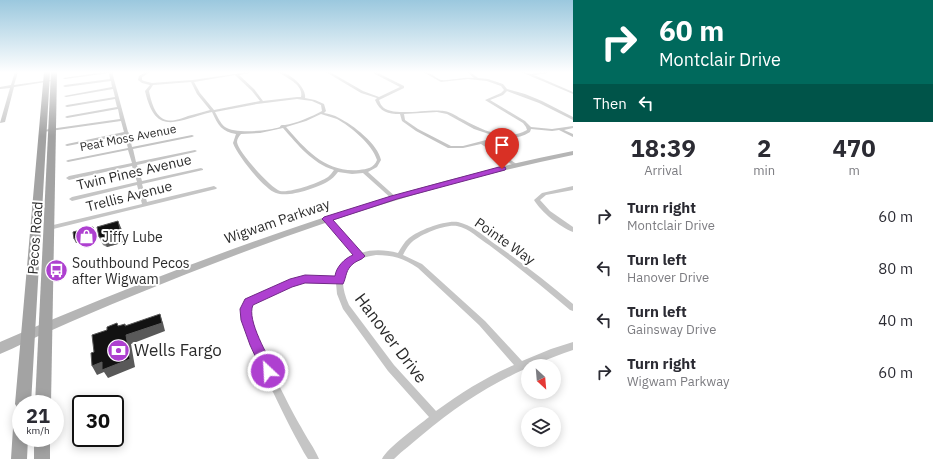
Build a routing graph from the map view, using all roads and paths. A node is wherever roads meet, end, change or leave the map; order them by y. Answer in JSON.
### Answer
{"nodes":[{"id":1,"x":10,"y":93,"type":"edge"},
{"id":2,"x":47,"y":93,"type":"edge"},
{"id":3,"x":52,"y":93,"type":"edge"},
{"id":4,"x":82,"y":93,"type":"edge"},
{"id":5,"x":116,"y":93,"type":"edge"},
{"id":6,"x":148,"y":93,"type":"edge"},
{"id":7,"x":198,"y":93,"type":"edge"},
{"id":8,"x":256,"y":93,"type":"edge"},
{"id":9,"x":305,"y":93,"type":"edge"},
{"id":10,"x":366,"y":93,"type":"edge"},
{"id":11,"x":389,"y":93,"type":"edge"},
{"id":12,"x":503,"y":93,"type":"edge"},
{"id":13,"x":518,"y":93,"type":"edge"},
{"id":14,"x":66,"y":96,"type":"dead end"},
{"id":15,"x":117,"y":98,"type":"junction"},
{"id":16,"x":303,"y":98,"type":"junction"},
{"id":17,"x":379,"y":98,"type":"junction"},
{"id":18,"x":262,"y":102,"type":"junction"},
{"id":19,"x":67,"y":106,"type":"dead end"},
{"id":20,"x":120,"y":108,"type":"junction"},
{"id":21,"x":212,"y":111,"type":"junction"},
{"id":22,"x":321,"y":113,"type":"junction"},
{"id":23,"x":402,"y":113,"type":"junction"},
{"id":24,"x":67,"y":117,"type":"dead end"},
{"id":25,"x":573,"y":119,"type":"edge"},
{"id":26,"x":123,"y":120,"type":"junction"},
{"id":27,"x":1,"y":122,"type":"edge"},
{"id":28,"x":283,"y":126,"type":"junction"},
{"id":29,"x":573,"y":127,"type":"edge"},
{"id":30,"x":528,"y":128,"type":"junction"},
{"id":31,"x":560,"y":129,"type":"junction"},
{"id":32,"x":48,"y":130,"type":"junction"},
{"id":33,"x":127,"y":133,"type":"junction"},
{"id":34,"x":239,"y":133,"type":"junction"},
{"id":35,"x":495,"y":134,"type":"junction"},
{"id":36,"x":192,"y":136,"type":"dead end"},
{"id":37,"x":573,"y":136,"type":"edge"},
{"id":38,"x":482,"y":143,"type":"junction"},
{"id":39,"x":67,"y":144,"type":"dead end"},
{"id":40,"x":131,"y":148,"type":"junction"},
{"id":41,"x":195,"y":151,"type":"dead end"},
{"id":42,"x":572,"y":154,"type":"edge"},
{"id":43,"x":68,"y":161,"type":"dead end"},
{"id":44,"x":135,"y":165,"type":"junction"},
{"id":45,"x":516,"y":165,"type":"junction"},
{"id":46,"x":202,"y":169,"type":"dead end"},
{"id":47,"x":337,"y":170,"type":"junction"},
{"id":48,"x":364,"y":171,"type":"junction"},
{"id":49,"x":69,"y":178,"type":"dead end"},
{"id":50,"x":140,"y":183,"type":"junction"},
{"id":51,"x":214,"y":188,"type":"dead end"},
{"id":52,"x":573,"y":188,"type":"edge"},
{"id":53,"x":394,"y":198,"type":"junction"},
{"id":54,"x":72,"y":199,"type":"dead end"},
{"id":55,"x":146,"y":204,"type":"junction"},
{"id":56,"x":50,"y":212,"type":"junction"},
{"id":57,"x":37,"y":215,"type":"junction"},
{"id":58,"x":327,"y":219,"type":"junction"},
{"id":59,"x":49,"y":228,"type":"junction"},
{"id":60,"x":573,"y":230,"type":"edge"},
{"id":61,"x":360,"y":256,"type":"junction"},
{"id":62,"x":399,"y":256,"type":"junction"},
{"id":63,"x":339,"y":281,"type":"junction"},
{"id":64,"x":573,"y":308,"type":"edge"},
{"id":65,"x":46,"y":328,"type":"junction"},
{"id":66,"x":27,"y":336,"type":"junction"},
{"id":67,"x":573,"y":346,"type":"edge"},
{"id":68,"x":0,"y":348,"type":"edge"},
{"id":69,"x":520,"y":365,"type":"junction"},
{"id":70,"x":24,"y":395,"type":"edge"},
{"id":71,"x":43,"y":395,"type":"edge"},
{"id":72,"x":435,"y":417,"type":"junction"},
{"id":73,"x":20,"y":447,"type":"edge"},
{"id":74,"x":42,"y":447,"type":"edge"},
{"id":75,"x":19,"y":459,"type":"edge"},
{"id":76,"x":42,"y":459,"type":"edge"},
{"id":77,"x":314,"y":459,"type":"edge"},
{"id":78,"x":387,"y":459,"type":"edge"}],
"edges":[{"from":1,"to":27,"type":"street"},
{"from":2,"to":32,"type":"main road","name":"Pecos Road"},
{"from":3,"to":32,"type":"main road","name":"Pecos Road"},
{"from":4,"to":14,"type":"street"},
{"from":5,"to":15,"type":"street"},
{"from":6,"to":21,"type":"street"},
{"from":7,"to":21,"type":"street"},
{"from":8,"to":18,"type":"street"},
{"from":9,"to":16,"type":"street"},
{"from":10,"to":17,"type":"street"},
{"from":11,"to":17,"type":"street"},
{"from":12,"to":30,"type":"street"},
{"from":13,"to":25,"type":"street"},
{"from":15,"to":19,"type":"street"},
{"from":15,"to":20,"type":"street"},
{"from":16,"to":18,"type":"street"},
{"from":16,"to":22,"type":"street"},
{"from":17,"to":23,"type":"street"},
{"from":18,"to":21,"type":"street"},
{"from":20,"to":24,"type":"street"},
{"from":20,"to":26,"type":"street"},
{"from":21,"to":34,"type":"street"},
{"from":22,"to":28,"type":"street"},
{"from":22,"to":48,"type":"street"},
{"from":23,"to":35,"type":"street"},
{"from":23,"to":38,"type":"street"},
{"from":26,"to":32,"type":"street"},
{"from":26,"to":33,"type":"street"},
{"from":28,"to":34,"type":"street"},
{"from":28,"to":47,"type":"street"},
{"from":29,"to":31,"type":"street"},
{"from":30,"to":31,"type":"street"},
{"from":30,"to":35,"type":"street"},
{"from":31,"to":37,"type":"street"},
{"from":32,"to":56,"type":"main road","name":"Pecos Road"},
{"from":32,"to":57,"type":"main road","name":"Pecos Road"},
{"from":33,"to":39,"type":"street"},
{"from":33,"to":40,"type":"street"},
{"from":34,"to":47,"type":"street"},
{"from":35,"to":38,"type":"street"},
{"from":36,"to":40,"type":"street","name":"Peat Moss Avenue"},
{"from":38,"to":45,"type":"street"},
{"from":40,"to":43,"type":"street","name":"Peat Moss Avenue"},
{"from":40,"to":44,"type":"street"},
{"from":41,"to":44,"type":"street"},
{"from":42,"to":45,"type":"main road","name":"Wigwam Parkway"},
{"from":44,"to":49,"type":"street"},
{"from":44,"to":50,"type":"street"},
{"from":45,"to":53,"type":"main road","name":"Wigwam Parkway"},
{"from":46,"to":50,"type":"street","name":"Twin Pines Avenue"},
{"from":47,"to":48,"type":"street"},
{"from":48,"to":53,"type":"street"},
{"from":50,"to":54,"type":"street","name":"Twin Pines Avenue"},
{"from":50,"to":55,"type":"street"},
{"from":51,"to":55,"type":"street","name":"Trellis Avenue"},
{"from":52,"to":60,"type":"street"},
{"from":53,"to":58,"type":"main road","name":"Wigwam Parkway"},
{"from":55,"to":59,"type":"street","name":"Trellis Avenue"},
{"from":56,"to":57,"type":"main road"},
{"from":56,"to":59,"type":"main road","name":"Pecos Road"},
{"from":57,"to":66,"type":"main road","name":"Pecos Road"},
{"from":58,"to":61,"type":"street"},
{"from":58,"to":65,"type":"main road","name":"Wigwam Parkway"},
{"from":59,"to":65,"type":"main road","name":"Pecos Road"},
{"from":61,"to":62,"type":"street"},
{"from":61,"to":63,"type":"street"},
{"from":62,"to":64,"type":"street","name":"Pointe Way"},
{"from":62,"to":69,"type":"street"},
{"from":63,"to":72,"type":"street","name":"Hanover Drive"},
{"from":63,"to":77,"type":"street"},
{"from":65,"to":66,"type":"main road","name":"Wigwam Parkway"},
{"from":65,"to":71,"type":"main road","name":"Pecos Road"},
{"from":66,"to":68,"type":"main road","name":"Wigwam Parkway"},
{"from":66,"to":70,"type":"main road","name":"Pecos Road"},
{"from":67,"to":69,"type":"street"},
{"from":69,"to":72,"type":"street"},
{"from":72,"to":78,"type":"street"},
{"from":73,"to":75,"type":"main road"},
{"from":74,"to":76,"type":"main road"}]}
